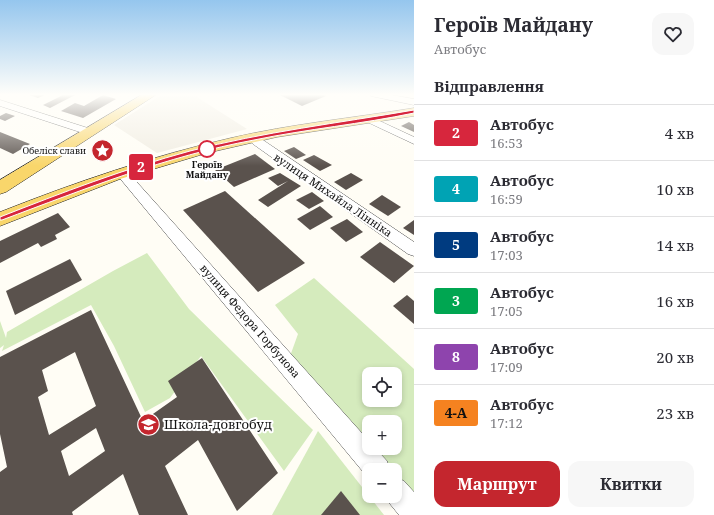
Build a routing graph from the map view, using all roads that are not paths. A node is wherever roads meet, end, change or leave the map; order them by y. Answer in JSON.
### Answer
{"nodes":[{"id":1,"x":47,"y":118,"type":"edge"},
{"id":2,"x":112,"y":118,"type":"edge"},
{"id":3,"x":375,"y":118,"type":"edge"},
{"id":4,"x":369,"y":119,"type":"junction"},
{"id":5,"x":90,"y":132,"type":"junction"},
{"id":6,"x":253,"y":138,"type":"junction"},
{"id":7,"x":414,"y":140,"type":"edge"},
{"id":8,"x":122,"y":173,"type":"junction"},
{"id":9,"x":0,"y":188,"type":"edge"},
{"id":10,"x":0,"y":219,"type":"edge"},
{"id":11,"x":414,"y":250,"type":"edge"},
{"id":12,"x":372,"y":463,"type":"edge"},
{"id":13,"x":402,"y":498,"type":"edge"},
{"id":14,"x":414,"y":512,"type":"edge"}],
"edges":[{"from":1,"to":5,"type":"street"},
{"from":2,"to":5,"type":"main road"},
{"from":3,"to":4,"type":"main road"},
{"from":4,"to":6,"type":"main road"},
{"from":4,"to":7,"type":"street"},
{"from":5,"to":9,"type":"main road"},
{"from":6,"to":8,"type":"main road"},
{"from":6,"to":11,"type":"street","name":"вулиця Михайла Лінніка"},
{"from":8,"to":10,"type":"main road"},
{"from":8,"to":12,"type":"street","name":"вулиця Федора Горбунова"},
{"from":13,"to":14,"type":"street"}]}
